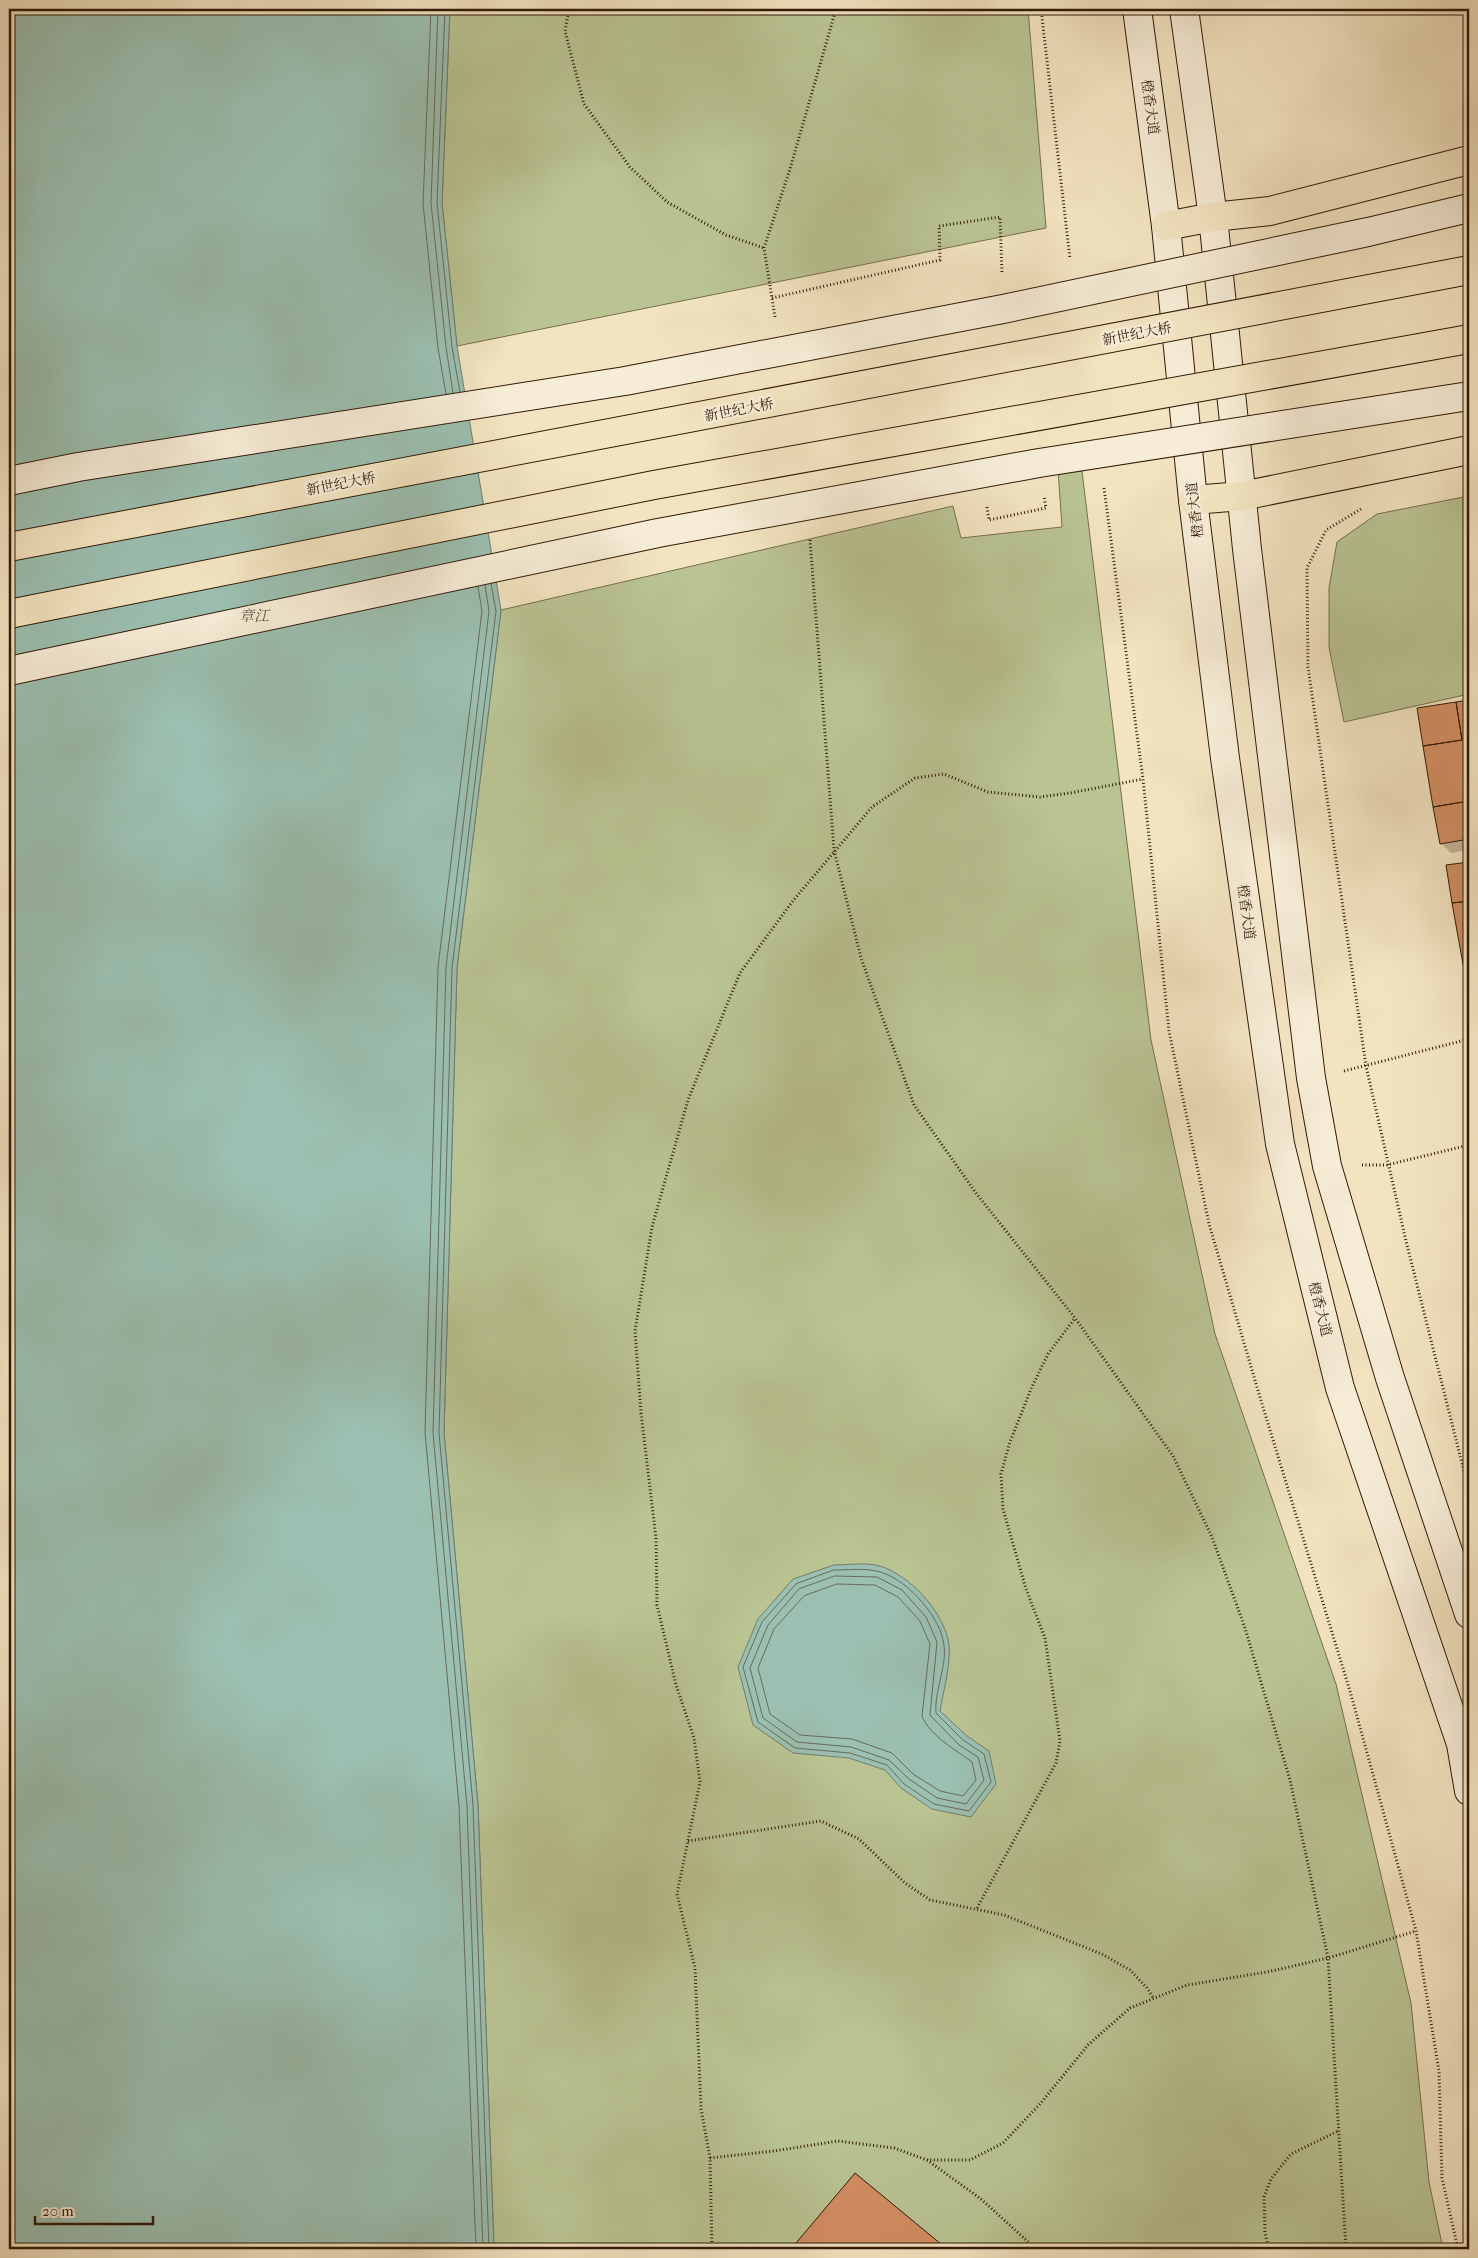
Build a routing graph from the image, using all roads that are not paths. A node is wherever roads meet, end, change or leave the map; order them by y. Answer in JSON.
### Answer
{"nodes":[{"id":1,"x":1137,"y":9,"type":"edge"},
{"id":2,"x":1184,"y":9,"type":"edge"},
{"id":3,"x":1469,"y":160,"type":"edge"},
{"id":4,"x":1469,"y":208,"type":"edge"},
{"id":5,"x":1213,"y":216,"type":"junction"},
{"id":6,"x":1166,"y":226,"type":"junction"},
{"id":7,"x":1469,"y":270,"type":"edge"},
{"id":8,"x":1469,"y":339,"type":"edge"},
{"id":9,"x":1469,"y":396,"type":"edge"},
{"id":10,"x":1469,"y":450,"type":"edge"},
{"id":11,"x":9,"y":481,"type":"edge"},
{"id":12,"x":1242,"y":496,"type":"junction"},
{"id":13,"x":1193,"y":500,"type":"junction"},
{"id":14,"x":9,"y":547,"type":"edge"},
{"id":15,"x":9,"y":614,"type":"edge"},
{"id":16,"x":9,"y":671,"type":"edge"},
{"id":17,"x":1469,"y":1614,"type":"edge"},
{"id":18,"x":1465,"y":1744,"type":"edge"},
{"id":19,"x":1469,"y":1790,"type":"edge"}],
"edges":[{"from":1,"to":6,"type":"main road","name":"橙香大道"},
{"from":2,"to":5,"type":"main road"},
{"from":3,"to":5,"type":"main road"},
{"from":4,"to":11,"type":"main road","bridge":true},
{"from":5,"to":6,"type":"main road"},
{"from":5,"to":12,"type":"main road"},
{"from":6,"to":13,"type":"main road","name":"橙香大道"},
{"from":7,"to":14,"type":"main road","name":"新世纪大桥","bridge":true},
{"from":8,"to":15,"type":"main road","bridge":true},
{"from":9,"to":16,"type":"main road","bridge":true},
{"from":10,"to":12,"type":"main road"},
{"from":12,"to":13,"type":"main road"},
{"from":12,"to":17,"type":"main road"},
{"from":13,"to":18,"type":"main road","name":"橙香大道"},
{"from":18,"to":19,"type":"main road","name":"橙香大道"}]}
